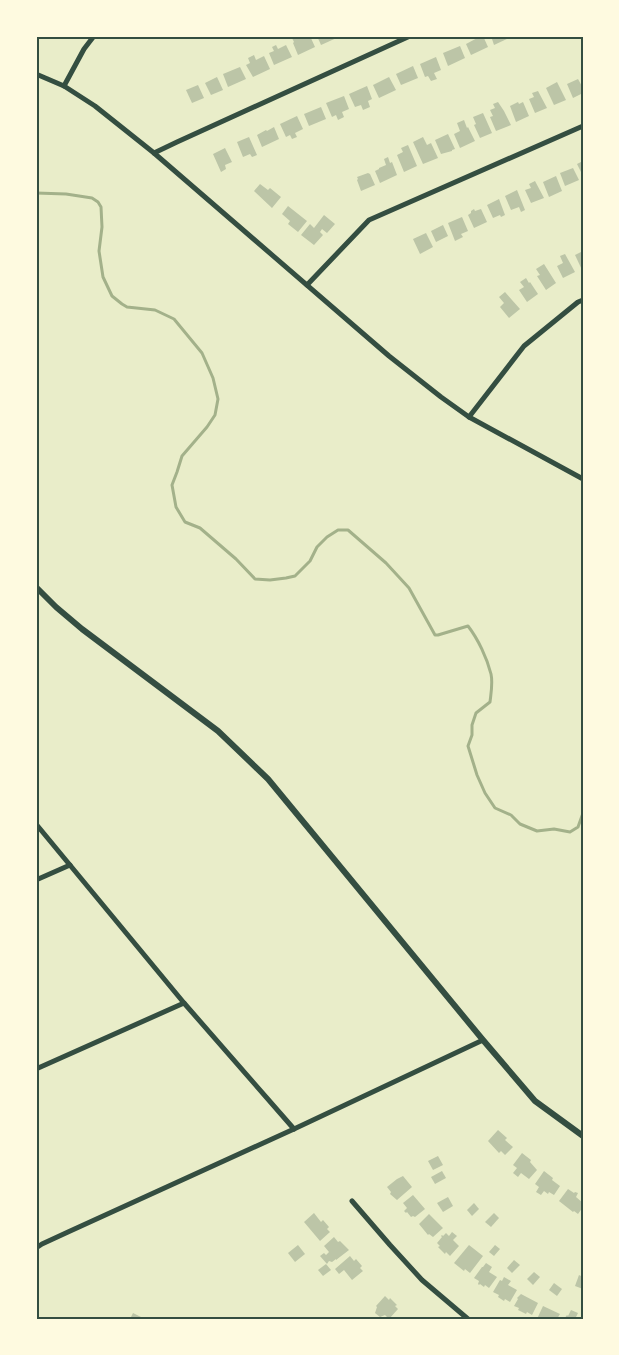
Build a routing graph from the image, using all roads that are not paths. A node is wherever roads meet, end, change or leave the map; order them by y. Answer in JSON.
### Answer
{"nodes":[{"id":1,"x":94,"y":36,"type":"edge"},
{"id":2,"x":410,"y":36,"type":"edge"},
{"id":3,"x":36,"y":74,"type":"edge"},
{"id":4,"x":64,"y":86,"type":"junction"},
{"id":5,"x":583,"y":126,"type":"edge"},
{"id":6,"x":154,"y":154,"type":"junction"},
{"id":7,"x":307,"y":284,"type":"junction"},
{"id":8,"x":583,"y":300,"type":"edge"},
{"id":9,"x":469,"y":417,"type":"junction"},
{"id":10,"x":583,"y":479,"type":"edge"},
{"id":11,"x":36,"y":587,"type":"edge"},
{"id":12,"x":36,"y":824,"type":"edge"},
{"id":13,"x":70,"y":865,"type":"junction"},
{"id":14,"x":36,"y":880,"type":"edge"},
{"id":15,"x":184,"y":1003,"type":"junction"},
{"id":16,"x":483,"y":1040,"type":"junction"},
{"id":17,"x":36,"y":1069,"type":"edge"},
{"id":18,"x":294,"y":1129,"type":"junction"},
{"id":19,"x":583,"y":1136,"type":"edge"},
{"id":20,"x":352,"y":1201,"type":"dead end"},
{"id":21,"x":36,"y":1248,"type":"edge"},
{"id":22,"x":468,"y":1319,"type":"edge"}],
"edges":[{"from":1,"to":4,"type":"street"},
{"from":2,"to":6,"type":"street"},
{"from":3,"to":4,"type":"street"},
{"from":4,"to":6,"type":"street"},
{"from":5,"to":7,"type":"street"},
{"from":6,"to":7,"type":"street"},
{"from":7,"to":9,"type":"street"},
{"from":8,"to":9,"type":"street"},
{"from":9,"to":10,"type":"street"},
{"from":11,"to":16,"type":"street"},
{"from":12,"to":13,"type":"street"},
{"from":13,"to":14,"type":"street"},
{"from":13,"to":15,"type":"street"},
{"from":15,"to":17,"type":"street"},
{"from":15,"to":18,"type":"street"},
{"from":16,"to":18,"type":"street"},
{"from":16,"to":19,"type":"street"},
{"from":18,"to":21,"type":"street"},
{"from":20,"to":22,"type":"street"}]}
